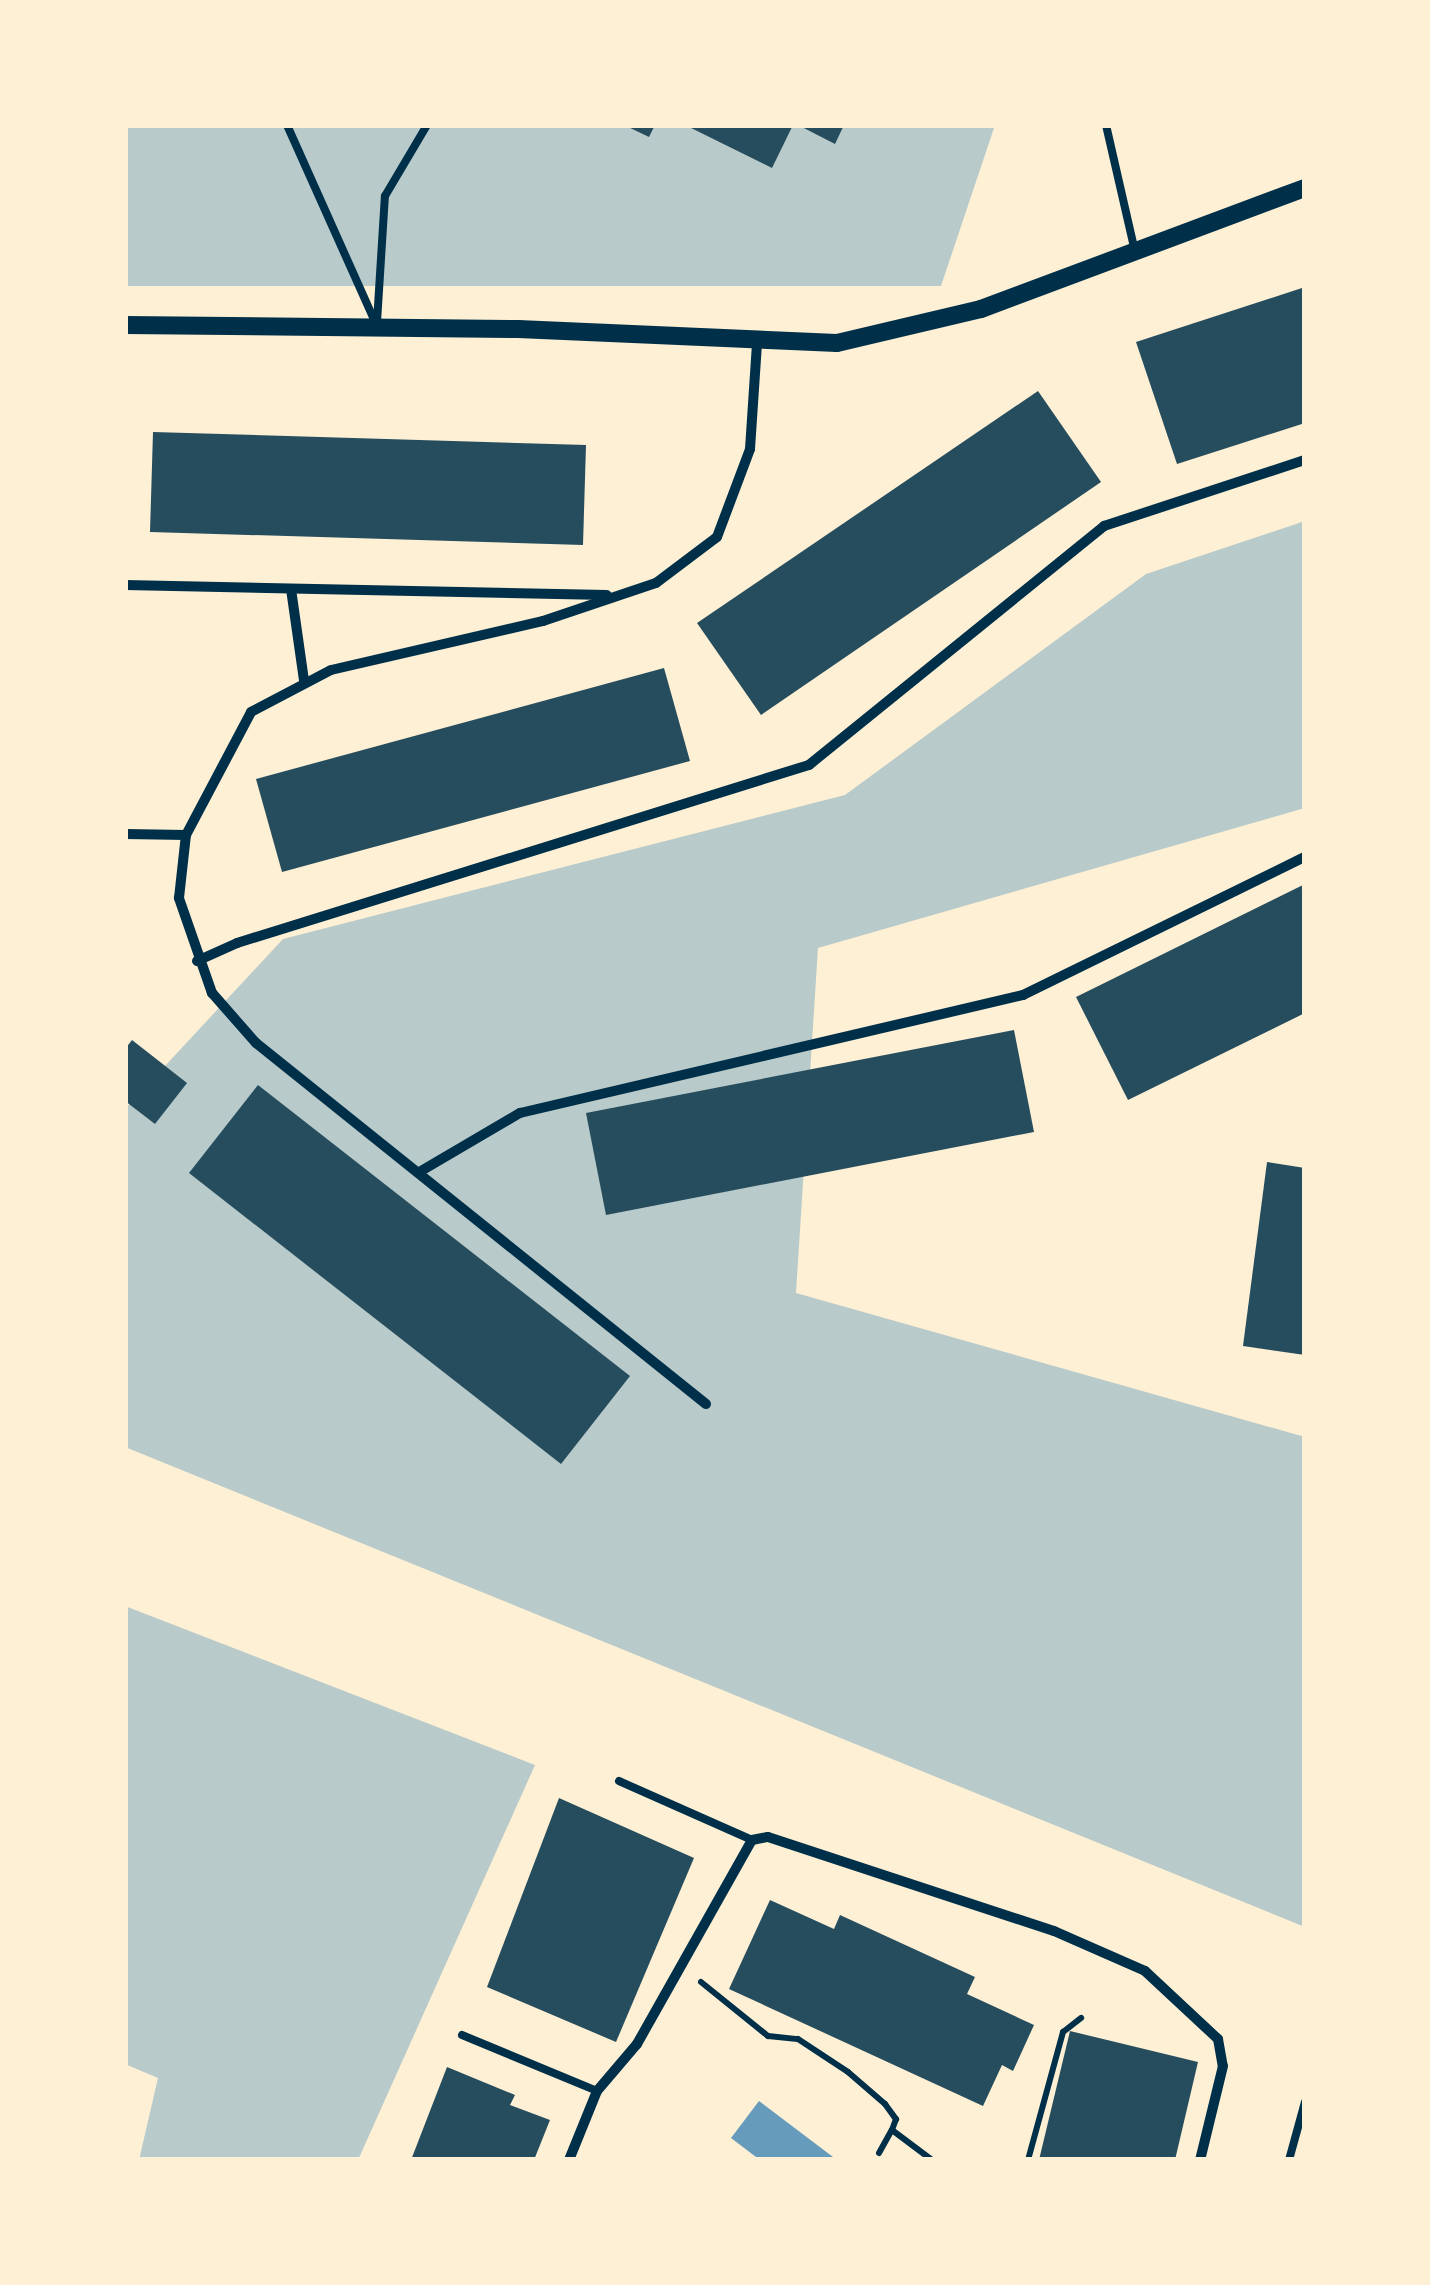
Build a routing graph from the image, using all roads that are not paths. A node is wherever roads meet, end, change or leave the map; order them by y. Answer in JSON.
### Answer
{"nodes":[{"id":1,"x":287,"y":125,"type":"edge"},
{"id":2,"x":427,"y":125,"type":"edge"},
{"id":3,"x":1107,"y":127,"type":"edge"},
{"id":4,"x":1305,"y":188,"type":"edge"},
{"id":5,"x":1135,"y":252,"type":"junction"},
{"id":6,"x":125,"y":324,"type":"edge"},
{"id":7,"x":377,"y":326,"type":"junction"},
{"id":8,"x":757,"y":343,"type":"junction"},
{"id":9,"x":1305,"y":460,"type":"edge"},
{"id":10,"x":125,"y":585,"type":"edge"},
{"id":11,"x":291,"y":588,"type":"junction"},
{"id":12,"x":613,"y":595,"type":"junction"},
{"id":13,"x":304,"y":680,"type":"junction"},
{"id":14,"x":125,"y":834,"type":"edge"},
{"id":15,"x":186,"y":835,"type":"junction"},
{"id":16,"x":1305,"y":857,"type":"edge"},
{"id":17,"x":197,"y":961,"type":"junction"},
{"id":18,"x":422,"y":1171,"type":"junction"},
{"id":19,"x":706,"y":1404,"type":"dead end"},
{"id":20,"x":619,"y":1781,"type":"dead end"},
{"id":21,"x":752,"y":1840,"type":"junction"},
{"id":22,"x":462,"y":2035,"type":"dead end"},
{"id":23,"x":597,"y":2091,"type":"junction"},
{"id":24,"x":1305,"y":2102,"type":"edge"},
{"id":25,"x":569,"y":2160,"type":"edge"},
{"id":26,"x":1200,"y":2160,"type":"edge"},
{"id":27,"x":1290,"y":2160,"type":"edge"}],
"edges":[{"from":1,"to":7,"type":"lane"},
{"from":2,"to":7,"type":"lane"},
{"from":3,"to":5,"type":"lane"},
{"from":4,"to":5,"type":"street"},
{"from":5,"to":8,"type":"street"},
{"from":6,"to":7,"type":"street"},
{"from":7,"to":8,"type":"street"},
{"from":8,"to":12,"type":"street"},
{"from":9,"to":17,"type":"street"},
{"from":10,"to":11,"type":"street"},
{"from":11,"to":12,"type":"street"},
{"from":11,"to":13,"type":"street"},
{"from":12,"to":13,"type":"street"},
{"from":13,"to":15,"type":"street"},
{"from":14,"to":15,"type":"street"},
{"from":15,"to":17,"type":"street"},
{"from":16,"to":18,"type":"street"},
{"from":17,"to":18,"type":"street"},
{"from":18,"to":19,"type":"street"},
{"from":20,"to":21,"type":"lane"},
{"from":21,"to":23,"type":"street"},
{"from":21,"to":26,"type":"street"},
{"from":22,"to":23,"type":"lane"},
{"from":23,"to":25,"type":"street"},
{"from":24,"to":27,"type":"lane"}]}
